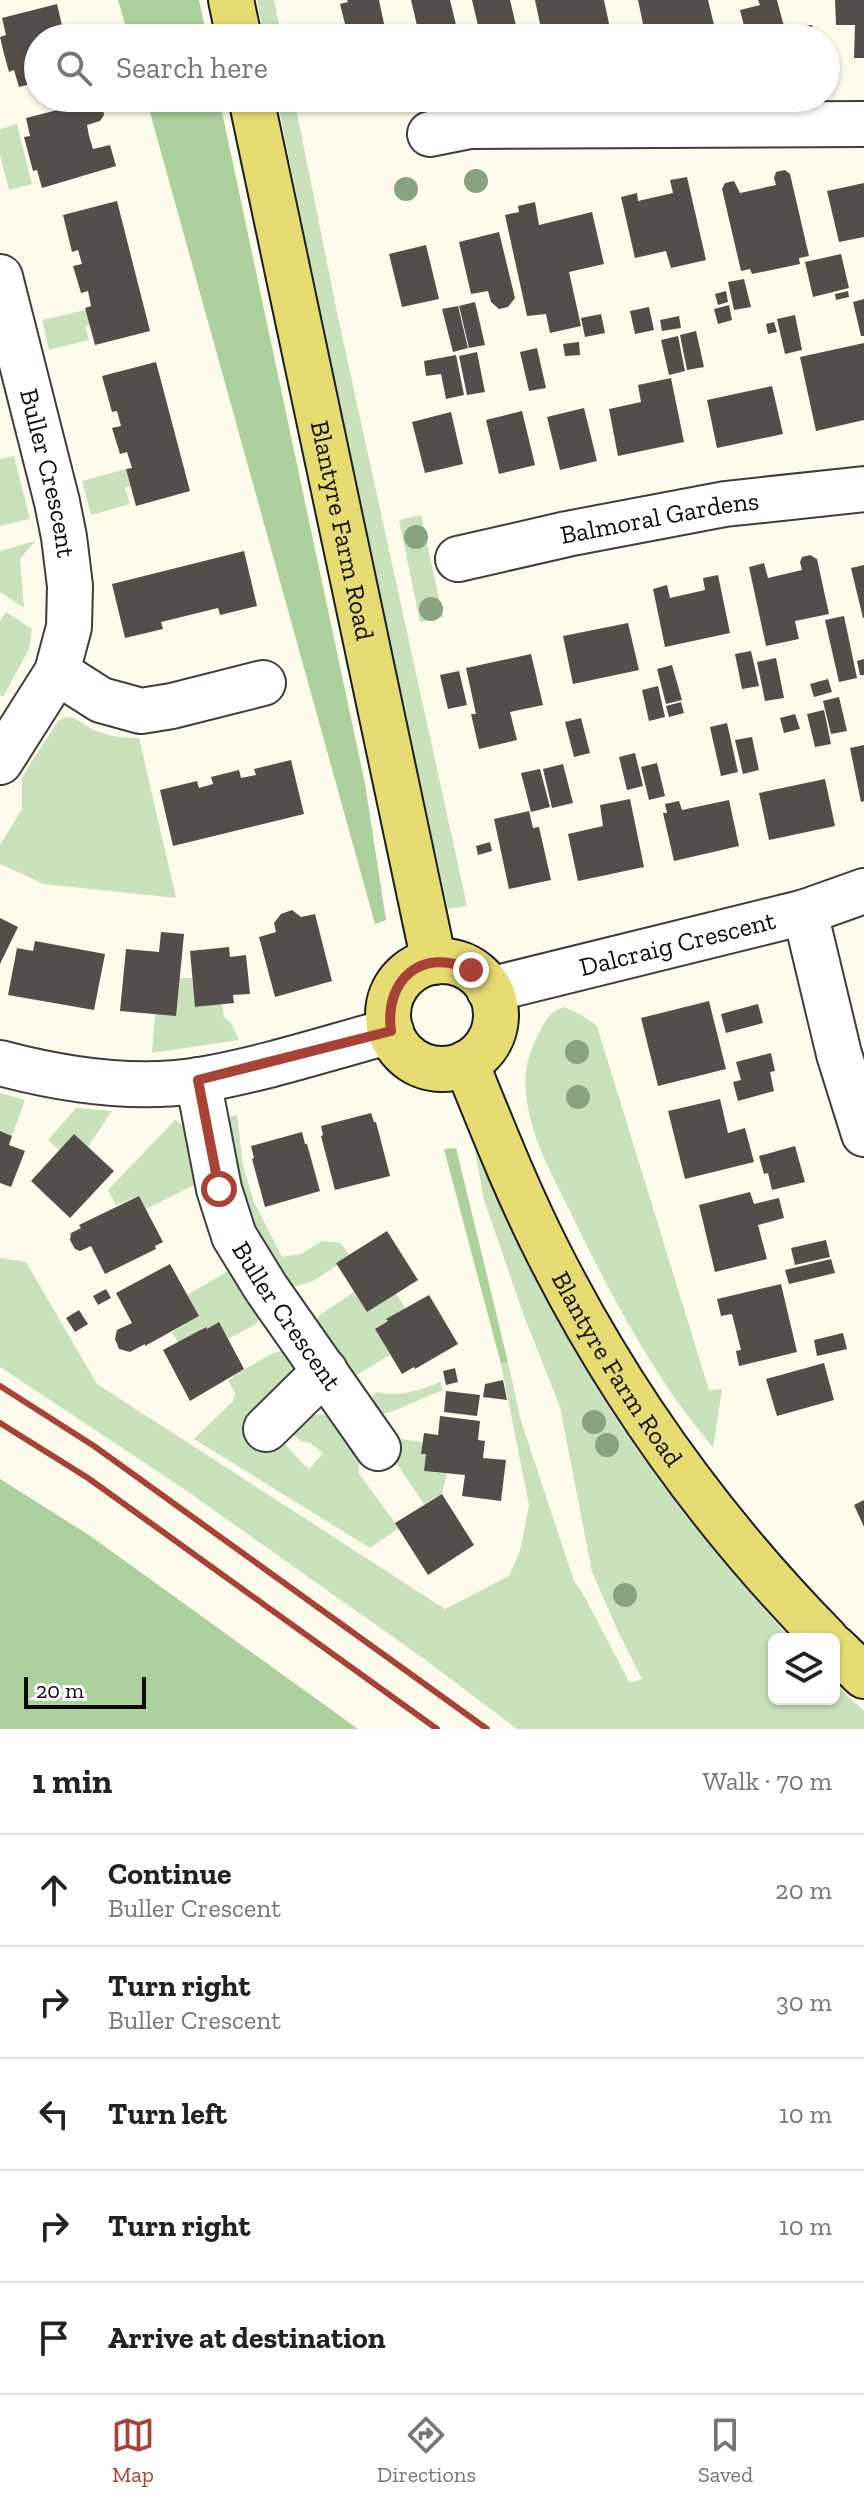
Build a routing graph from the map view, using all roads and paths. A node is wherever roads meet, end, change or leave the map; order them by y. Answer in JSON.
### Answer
{"nodes":[{"id":1,"x":231,"y":0,"type":"edge"},
{"id":2,"x":236,"y":24,"type":"edge"},
{"id":3,"x":254,"y":112,"type":"edge"},
{"id":4,"x":864,"y":124,"type":"edge"},
{"id":5,"x":430,"y":134,"type":"dead end"},
{"id":6,"x":0,"y":277,"type":"edge"},
{"id":7,"x":864,"y":489,"type":"edge"},
{"id":8,"x":458,"y":559,"type":"dead end"},
{"id":9,"x":57,"y":672,"type":"junction"},
{"id":10,"x":263,"y":683,"type":"dead end"},
{"id":11,"x":0,"y":762,"type":"edge"},
{"id":12,"x":864,"y":891,"type":"edge"},
{"id":13,"x":805,"y":912,"type":"junction"},
{"id":14,"x":434,"y":962,"type":"junction"},
{"id":15,"x":489,"y":990,"type":"junction"},
{"id":16,"x":391,"y":1031,"type":"junction"},
{"id":17,"x":0,"y":1063,"type":"edge"},
{"id":18,"x":466,"y":1063,"type":"junction"},
{"id":19,"x":198,"y":1080,"type":"junction"},
{"id":20,"x":864,"y":1134,"type":"edge"},
{"id":21,"x":325,"y":1371,"type":"junction"},
{"id":22,"x":266,"y":1429,"type":"dead end"},
{"id":23,"x":378,"y":1448,"type":"dead end"},
{"id":24,"x":848,"y":1655,"type":"edge"}],
"edges":[{"from":1,"to":2,"type":"main road"},
{"from":3,"to":14,"type":"main road","name":"Blantyre Farm Road"},
{"from":4,"to":5,"type":"street"},
{"from":6,"to":9,"type":"street","name":"Buller Crescent"},
{"from":7,"to":8,"type":"street","name":"Balmoral Gardens"},
{"from":9,"to":10,"type":"street"},
{"from":9,"to":11,"type":"street","name":"Buller Crescent"},
{"from":12,"to":13,"type":"street","name":"Dalcraig Crescent"},
{"from":13,"to":15,"type":"street","name":"Dalcraig Crescent"},
{"from":13,"to":20,"type":"street"},
{"from":14,"to":15,"type":"main road"},
{"from":14,"to":16,"type":"main road"},
{"from":15,"to":18,"type":"main road"},
{"from":16,"to":18,"type":"main road"},
{"from":16,"to":19,"type":"street"},
{"from":17,"to":19,"type":"street"},
{"from":18,"to":24,"type":"main road","name":"Blantyre Farm Road"},
{"from":19,"to":21,"type":"street","name":"Buller Crescent"},
{"from":21,"to":22,"type":"street"},
{"from":21,"to":23,"type":"street","name":"Buller Crescent"}]}
